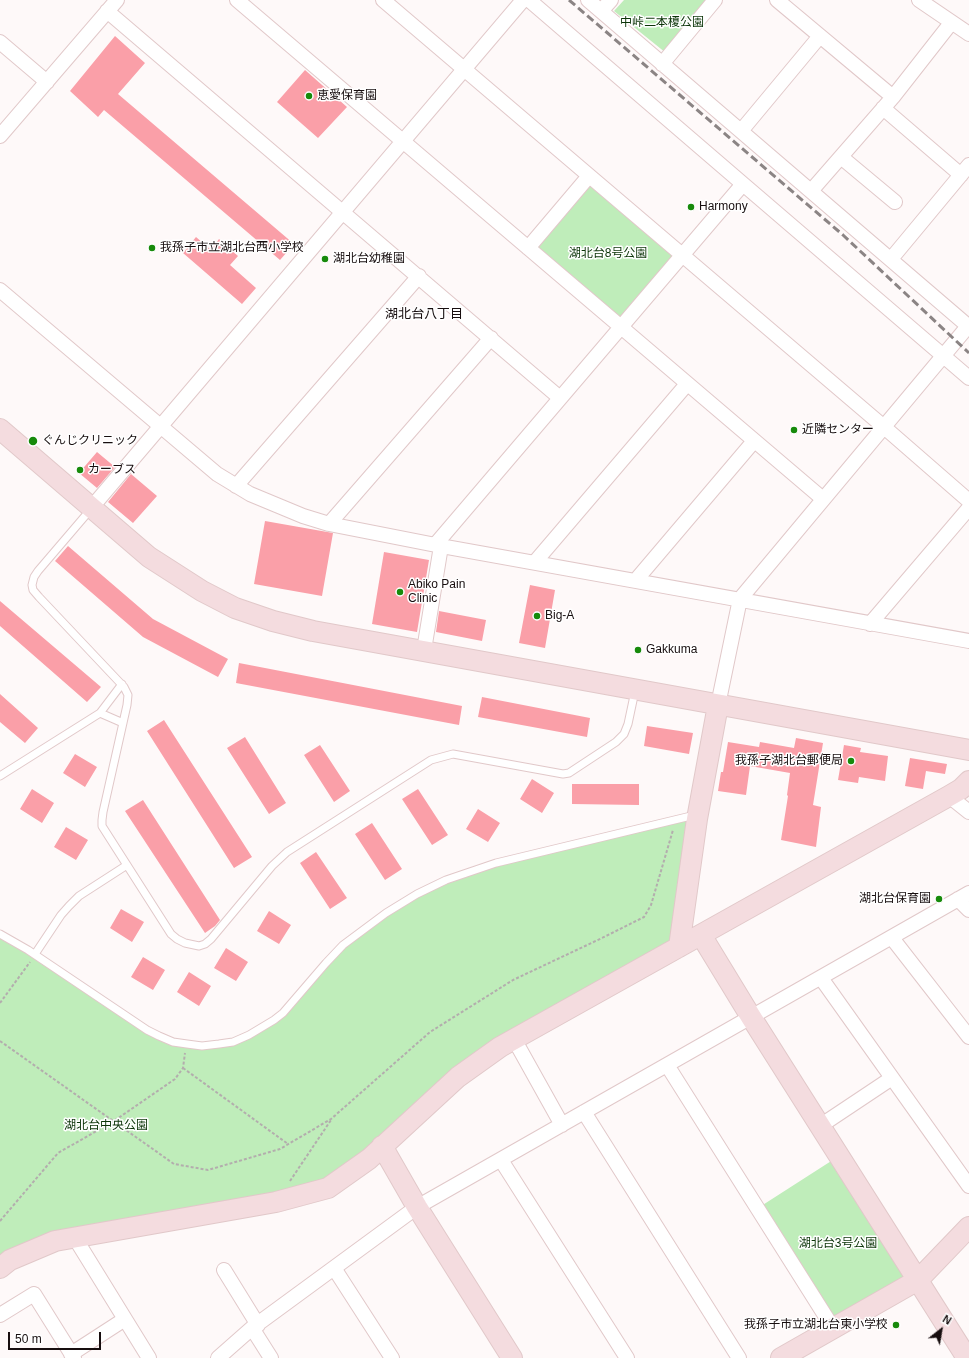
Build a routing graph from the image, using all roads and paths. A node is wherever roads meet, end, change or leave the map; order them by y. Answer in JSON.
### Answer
{"nodes":[{"id":1,"x":117,"y":0,"type":"edge"},
{"id":2,"x":237,"y":0,"type":"edge"},
{"id":3,"x":382,"y":0,"type":"edge"},
{"id":4,"x":523,"y":0,"type":"edge"},
{"id":5,"x":529,"y":0,"type":"edge"},
{"id":6,"x":588,"y":0,"type":"edge"},
{"id":7,"x":611,"y":0,"type":"edge"},
{"id":8,"x":714,"y":0,"type":"edge"},
{"id":9,"x":777,"y":0,"type":"edge"},
{"id":10,"x":919,"y":0,"type":"edge"},
{"id":11,"x":107,"y":11,"type":"junction"},
{"id":12,"x":601,"y":11,"type":"junction"},
{"id":13,"x":951,"y":22,"type":"junction"},
{"id":14,"x":969,"y":34,"type":"edge"},
{"id":15,"x":820,"y":36,"type":"junction"},
{"id":16,"x":0,"y":42,"type":"edge"},
{"id":17,"x":662,"y":64,"type":"junction"},
{"id":18,"x":464,"y":70,"type":"junction"},
{"id":19,"x":47,"y":82,"type":"junction"},
{"id":20,"x":893,"y":97,"type":"junction"},
{"id":21,"x":883,"y":108,"type":"junction"},
{"id":22,"x":741,"y":130,"type":"junction"},
{"id":23,"x":0,"y":136,"type":"edge"},
{"id":24,"x":403,"y":141,"type":"junction"},
{"id":25,"x":841,"y":157,"type":"junction"},
{"id":26,"x":965,"y":170,"type":"edge"},
{"id":27,"x":589,"y":176,"type":"junction"},
{"id":28,"x":743,"y":184,"type":"junction"},
{"id":29,"x":812,"y":191,"type":"junction"},
{"id":30,"x":895,"y":202,"type":"dead end"},
{"id":31,"x":343,"y":212,"type":"junction"},
{"id":32,"x":528,"y":248,"type":"junction"},
{"id":33,"x":682,"y":255,"type":"junction"},
{"id":34,"x":891,"y":259,"type":"junction"},
{"id":35,"x":419,"y":276,"type":"junction"},
{"id":36,"x":0,"y":290,"type":"edge"},
{"id":37,"x":969,"y":325,"type":"edge"},
{"id":38,"x":620,"y":326,"type":"junction"},
{"id":39,"x":491,"y":338,"type":"junction"},
{"id":40,"x":943,"y":356,"type":"junction"},
{"id":41,"x":969,"y":378,"type":"edge"},
{"id":42,"x":687,"y":384,"type":"junction"},
{"id":43,"x":560,"y":398,"type":"junction"},
{"id":44,"x":160,"y":426,"type":"junction"},
{"id":45,"x":884,"y":427,"type":"junction"},
{"id":46,"x":0,"y":429,"type":"edge"},
{"id":47,"x":754,"y":442,"type":"junction"},
{"id":48,"x":236,"y":486,"type":"junction"},
{"id":49,"x":823,"y":499,"type":"junction"},
{"id":50,"x":969,"y":501,"type":"edge"},
{"id":51,"x":92,"y":507,"type":"junction"},
{"id":52,"x":969,"y":508,"type":"edge"},
{"id":53,"x":329,"y":524,"type":"junction"},
{"id":54,"x":438,"y":545,"type":"junction"},
{"id":55,"x":535,"y":562,"type":"junction"},
{"id":56,"x":636,"y":580,"type":"junction"},
{"id":57,"x":740,"y":598,"type":"junction"},
{"id":58,"x":870,"y":624,"type":"junction"},
{"id":59,"x":969,"y":641,"type":"edge"},
{"id":60,"x":424,"y":650,"type":"junction"},
{"id":61,"x":122,"y":684,"type":"junction"},
{"id":62,"x":636,"y":689,"type":"junction"},
{"id":63,"x":718,"y":704,"type":"junction"},
{"id":64,"x":100,"y":713,"type":"junction"},
{"id":65,"x":123,"y":723,"type":"junction"},
{"id":66,"x":969,"y":750,"type":"edge"},
{"id":67,"x":0,"y":776,"type":"edge"},
{"id":68,"x":969,"y":781,"type":"edge"},
{"id":69,"x":949,"y":796,"type":"junction"},
{"id":70,"x":969,"y":812,"type":"edge"},
{"id":71,"x":698,"y":815,"type":"junction"},
{"id":72,"x":676,"y":820,"type":"junction"},
{"id":73,"x":127,"y":865,"type":"junction"},
{"id":74,"x":964,"y":896,"type":"edge"},
{"id":75,"x":969,"y":910,"type":"edge"},
{"id":76,"x":0,"y":934,"type":"edge"},
{"id":77,"x":701,"y":935,"type":"junction"},
{"id":78,"x":892,"y":938,"type":"junction"},
{"id":79,"x":680,"y":947,"type":"junction"},
{"id":80,"x":35,"y":954,"type":"junction"},
{"id":81,"x":820,"y":978,"type":"junction"},
{"id":82,"x":0,"y":1003,"type":"edge"},
{"id":83,"x":751,"y":1017,"type":"junction"},
{"id":84,"x":969,"y":1037,"type":"edge"},
{"id":85,"x":514,"y":1039,"type":"junction"},
{"id":86,"x":0,"y":1041,"type":"edge"},
{"id":87,"x":187,"y":1044,"type":"junction"},
{"id":88,"x":667,"y":1065,"type":"junction"},
{"id":89,"x":183,"y":1068,"type":"junction"},
{"id":90,"x":892,"y":1078,"type":"junction"},
{"id":91,"x":584,"y":1112,"type":"junction"},
{"id":92,"x":331,"y":1120,"type":"junction"},
{"id":93,"x":114,"y":1121,"type":"junction"},
{"id":94,"x":562,"y":1125,"type":"junction"},
{"id":95,"x":820,"y":1126,"type":"junction"},
{"id":96,"x":288,"y":1144,"type":"junction"},
{"id":97,"x":382,"y":1146,"type":"junction"},
{"id":98,"x":501,"y":1160,"type":"junction"},
{"id":99,"x":969,"y":1186,"type":"edge"},
{"id":100,"x":276,"y":1202,"type":"junction"},
{"id":101,"x":417,"y":1207,"type":"junction"},
{"id":102,"x":0,"y":1221,"type":"edge"},
{"id":103,"x":969,"y":1227,"type":"edge"},
{"id":104,"x":75,"y":1238,"type":"junction"},
{"id":105,"x":0,"y":1268,"type":"edge"},
{"id":106,"x":334,"y":1268,"type":"junction"},
{"id":107,"x":224,"y":1270,"type":"dead end"},
{"id":108,"x":918,"y":1280,"type":"junction"},
{"id":109,"x":0,"y":1315,"type":"edge"},
{"id":110,"x":125,"y":1319,"type":"junction"},
{"id":111,"x":255,"y":1326,"type":"junction"},
{"id":112,"x":833,"y":1328,"type":"junction"},
{"id":113,"x":72,"y":1356,"type":"edge"},
{"id":114,"x":625,"y":1357,"type":"edge"},
{"id":115,"x":149,"y":1358,"type":"edge"},
{"id":116,"x":218,"y":1358,"type":"edge"},
{"id":117,"x":271,"y":1358,"type":"edge"},
{"id":118,"x":392,"y":1358,"type":"edge"},
{"id":119,"x":512,"y":1358,"type":"edge"},
{"id":120,"x":739,"y":1358,"type":"edge"},
{"id":121,"x":781,"y":1358,"type":"edge"},
{"id":122,"x":967,"y":1358,"type":"edge"}],
"edges":[{"from":1,"to":11,"type":"street"},
{"from":2,"to":24,"type":"street"},
{"from":3,"to":18,"type":"street"},
{"from":4,"to":18,"type":"street"},
{"from":5,"to":28,"type":"street"},
{"from":6,"to":12,"type":"street"},
{"from":7,"to":12,"type":"street"},
{"from":8,"to":17,"type":"street"},
{"from":9,"to":15,"type":"street"},
{"from":10,"to":13,"type":"street"},
{"from":11,"to":19,"type":"street"},
{"from":11,"to":31,"type":"street"},
{"from":12,"to":17,"type":"street"},
{"from":13,"to":14,"type":"street"},
{"from":13,"to":20,"type":"street"},
{"from":15,"to":20,"type":"street"},
{"from":15,"to":22,"type":"street"},
{"from":16,"to":19,"type":"street"},
{"from":17,"to":22,"type":"street"},
{"from":18,"to":24,"type":"street"},
{"from":18,"to":27,"type":"street"},
{"from":19,"to":23,"type":"street"},
{"from":20,"to":21,"type":"street"},
{"from":21,"to":25,"type":"street"},
{"from":21,"to":26,"type":"street"},
{"from":22,"to":29,"type":"street"},
{"from":24,"to":31,"type":"street"},
{"from":24,"to":32,"type":"street"},
{"from":25,"to":29,"type":"street"},
{"from":25,"to":30,"type":"street"},
{"from":26,"to":34,"type":"street"},
{"from":27,"to":32,"type":"street"},
{"from":27,"to":33,"type":"street"},
{"from":28,"to":33,"type":"street"},
{"from":28,"to":40,"type":"street"},
{"from":29,"to":34,"type":"street"},
{"from":31,"to":35,"type":"street"},
{"from":31,"to":44,"type":"street"},
{"from":32,"to":38,"type":"street"},
{"from":33,"to":38,"type":"street"},
{"from":33,"to":45,"type":"street"},
{"from":34,"to":37,"type":"street"},
{"from":35,"to":39,"type":"street"},
{"from":35,"to":48,"type":"street"},
{"from":36,"to":44,"type":"street"},
{"from":37,"to":40,"type":"street"},
{"from":38,"to":42,"type":"street"},
{"from":38,"to":43,"type":"street"},
{"from":39,"to":43,"type":"street"},
{"from":39,"to":53,"type":"street"},
{"from":40,"to":41,"type":"street"},
{"from":40,"to":45,"type":"street"},
{"from":42,"to":47,"type":"street"},
{"from":42,"to":55,"type":"street"},
{"from":43,"to":54,"type":"street"},
{"from":44,"to":48,"type":"street"},
{"from":44,"to":51,"type":"street"},
{"from":45,"to":49,"type":"street"},
{"from":45,"to":50,"type":"street"},
{"from":46,"to":51,"type":"street"},
{"from":47,"to":49,"type":"street"},
{"from":47,"to":56,"type":"street"},
{"from":48,"to":53,"type":"street"},
{"from":49,"to":57,"type":"street"},
{"from":51,"to":60,"type":"street"},
{"from":51,"to":61,"type":"lane"},
{"from":52,"to":58,"type":"street"},
{"from":53,"to":54,"type":"street"},
{"from":54,"to":55,"type":"street"},
{"from":54,"to":60,"type":"street"},
{"from":55,"to":56,"type":"street"},
{"from":56,"to":57,"type":"street"},
{"from":57,"to":58,"type":"street"},
{"from":57,"to":63,"type":"street"},
{"from":58,"to":59,"type":"street"},
{"from":60,"to":62,"type":"street"},
{"from":61,"to":64,"type":"lane"},
{"from":61,"to":65,"type":"lane"},
{"from":62,"to":63,"type":"street"},
{"from":62,"to":73,"type":"lane"},
{"from":63,"to":66,"type":"street"},
{"from":63,"to":71,"type":"street"},
{"from":64,"to":65,"type":"lane"},
{"from":64,"to":67,"type":"lane"},
{"from":65,"to":73,"type":"lane"},
{"from":68,"to":69,"type":"street"},
{"from":69,"to":70,"type":"street"},
{"from":69,"to":77,"type":"street"},
{"from":71,"to":72,"type":"lane"},
{"from":71,"to":79,"type":"street"},
{"from":72,"to":87,"type":"lane"},
{"from":72,"to":92,"type":"path"},
{"from":73,"to":80,"type":"lane"},
{"from":74,"to":75,"type":"street"},
{"from":74,"to":78,"type":"street"},
{"from":76,"to":80,"type":"lane"},
{"from":77,"to":79,"type":"street"},
{"from":77,"to":83,"type":"street"},
{"from":78,"to":81,"type":"street"},
{"from":78,"to":84,"type":"street"},
{"from":79,"to":85,"type":"street"},
{"from":80,"to":82,"type":"path"},
{"from":80,"to":87,"type":"lane"},
{"from":81,"to":83,"type":"street"},
{"from":81,"to":90,"type":"street"},
{"from":83,"to":88,"type":"street"},
{"from":83,"to":95,"type":"street"},
{"from":85,"to":94,"type":"street"},
{"from":85,"to":97,"type":"street"},
{"from":86,"to":93,"type":"path"},
{"from":87,"to":89,"type":"path"},
{"from":88,"to":91,"type":"street"},
{"from":88,"to":112,"type":"street"},
{"from":89,"to":93,"type":"path"},
{"from":89,"to":96,"type":"path"},
{"from":90,"to":95,"type":"street"},
{"from":90,"to":99,"type":"street"},
{"from":91,"to":94,"type":"street"},
{"from":91,"to":120,"type":"street"},
{"from":92,"to":96,"type":"path"},
{"from":92,"to":100,"type":"path"},
{"from":93,"to":96,"type":"path"},
{"from":93,"to":102,"type":"path"},
{"from":94,"to":98,"type":"street"},
{"from":95,"to":108,"type":"street"},
{"from":97,"to":100,"type":"street"},
{"from":97,"to":101,"type":"street"},
{"from":98,"to":101,"type":"street"},
{"from":98,"to":114,"type":"street"},
{"from":100,"to":104,"type":"street"},
{"from":101,"to":106,"type":"street"},
{"from":101,"to":119,"type":"street"},
{"from":103,"to":108,"type":"street"},
{"from":104,"to":105,"type":"street"},
{"from":104,"to":110,"type":"street"},
{"from":106,"to":111,"type":"street"},
{"from":106,"to":118,"type":"street"},
{"from":107,"to":111,"type":"street"},
{"from":108,"to":112,"type":"street"},
{"from":108,"to":122,"type":"street"},
{"from":109,"to":113,"type":"street"},
{"from":110,"to":113,"type":"street"},
{"from":110,"to":115,"type":"street"},
{"from":111,"to":116,"type":"street"},
{"from":111,"to":117,"type":"street"},
{"from":112,"to":121,"type":"street"}]}
